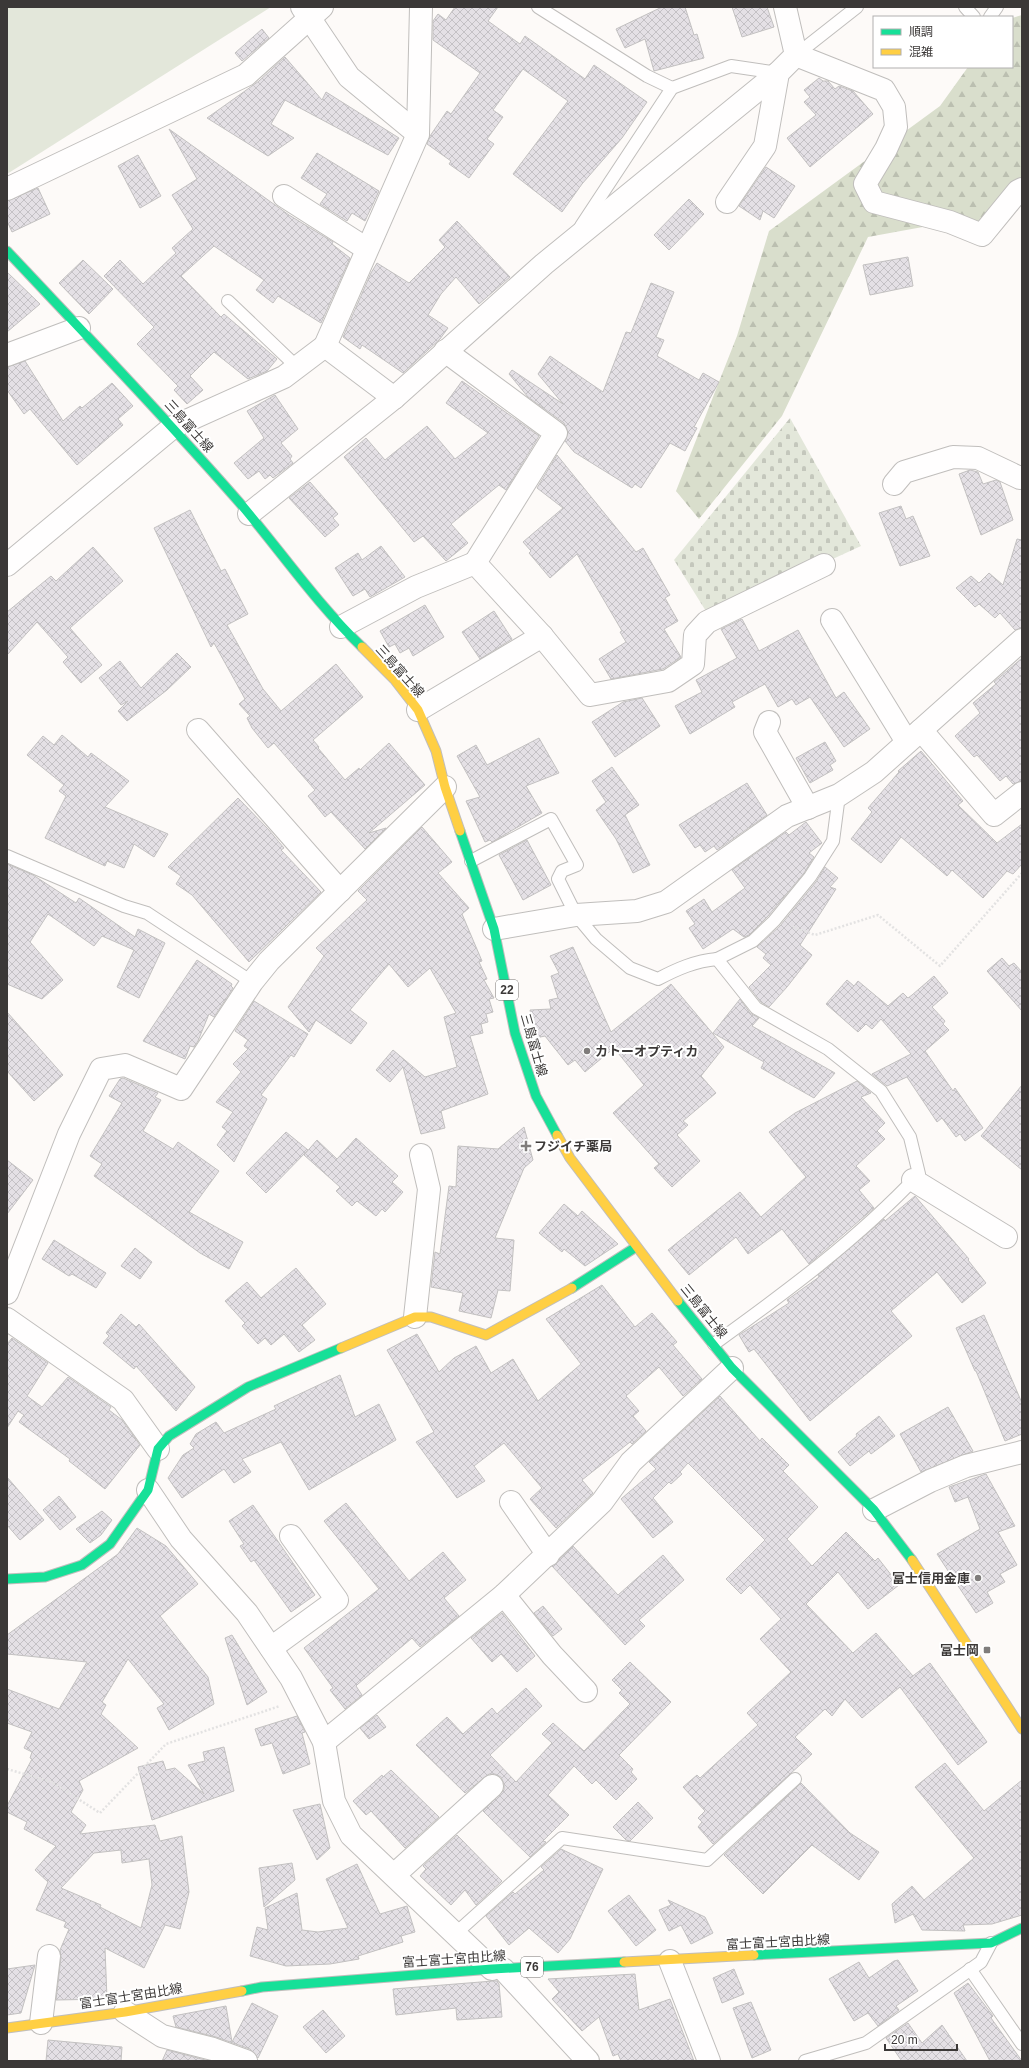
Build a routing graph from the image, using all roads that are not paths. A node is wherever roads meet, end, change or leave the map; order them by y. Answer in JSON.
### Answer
{"nodes":[{"id":1,"x":538,"y":7,"type":"edge"},
{"id":2,"x":784,"y":7,"type":"edge"},
{"id":3,"x":857,"y":7,"type":"edge"},
{"id":4,"x":965,"y":7,"type":"edge"},
{"id":5,"x":998,"y":7,"type":"edge"},
{"id":6,"x":424,"y":9,"type":"edge"},
{"id":7,"x":311,"y":11,"type":"edge"},
{"id":8,"x":973,"y":16,"type":"edge"},
{"id":9,"x":991,"y":16,"type":"edge"},
{"id":10,"x":796,"y":55,"type":"junction"},
{"id":11,"x":778,"y":73,"type":"junction"},
{"id":12,"x":672,"y":88,"type":"junction"},
{"id":13,"x":418,"y":134,"type":"junction"},
{"id":14,"x":7,"y":189,"type":"edge"},
{"id":15,"x":1022,"y":189,"type":"edge"},
{"id":16,"x":284,"y":196,"type":"dead end"},
{"id":17,"x":727,"y":202,"type":"dead end"},
{"id":18,"x":569,"y":244,"type":"junction"},
{"id":19,"x":367,"y":249,"type":"junction"},
{"id":20,"x":7,"y":251,"type":"edge"},
{"id":21,"x":228,"y":301,"type":"dead end"},
{"id":22,"x":79,"y":328,"type":"junction"},
{"id":23,"x":325,"y":346,"type":"junction"},
{"id":24,"x":445,"y":351,"type":"junction"},
{"id":25,"x":7,"y":355,"type":"edge"},
{"id":26,"x":297,"y":367,"type":"junction"},
{"id":27,"x":394,"y":398,"type":"junction"},
{"id":28,"x":173,"y":427,"type":"junction"},
{"id":29,"x":1022,"y":477,"type":"edge"},
{"id":30,"x":894,"y":484,"type":"dead end"},
{"id":31,"x":249,"y":514,"type":"junction"},
{"id":32,"x":475,"y":563,"type":"junction"},
{"id":33,"x":7,"y":565,"type":"edge"},
{"id":34,"x":824,"y":565,"type":"dead end"},
{"id":35,"x":832,"y":620,"type":"dead end"},
{"id":36,"x":340,"y":627,"type":"junction"},
{"id":37,"x":542,"y":636,"type":"junction"},
{"id":38,"x":1022,"y":640,"type":"edge"},
{"id":39,"x":418,"y":710,"type":"junction"},
{"id":40,"x":769,"y":722,"type":"dead end"},
{"id":41,"x":198,"y":730,"type":"dead end"},
{"id":42,"x":914,"y":736,"type":"junction"},
{"id":43,"x":445,"y":787,"type":"junction"},
{"id":44,"x":1022,"y":793,"type":"edge"},
{"id":45,"x":839,"y":795,"type":"junction"},
{"id":46,"x":808,"y":808,"type":"junction"},
{"id":47,"x":7,"y":856,"type":"edge"},
{"id":48,"x":471,"y":861,"type":"junction"},
{"id":49,"x":340,"y":891,"type":"junction"},
{"id":50,"x":576,"y":916,"type":"junction"},
{"id":51,"x":494,"y":929,"type":"junction"},
{"id":52,"x":717,"y":959,"type":"junction"},
{"id":53,"x":252,"y":982,"type":"junction"},
{"id":54,"x":420,"y":1155,"type":"dead end"},
{"id":55,"x":913,"y":1180,"type":"junction"},
{"id":56,"x":1006,"y":1237,"type":"dead end"},
{"id":57,"x":636,"y":1247,"type":"junction"},
{"id":58,"x":7,"y":1293,"type":"edge"},
{"id":59,"x":415,"y":1317,"type":"junction"},
{"id":60,"x":7,"y":1320,"type":"edge"},
{"id":61,"x":714,"y":1344,"type":"junction"},
{"id":62,"x":732,"y":1368,"type":"junction"},
{"id":63,"x":158,"y":1449,"type":"junction"},
{"id":64,"x":1022,"y":1452,"type":"edge"},
{"id":65,"x":148,"y":1490,"type":"junction"},
{"id":66,"x":511,"y":1502,"type":"dead end"},
{"id":67,"x":874,"y":1510,"type":"junction"},
{"id":68,"x":291,"y":1536,"type":"dead end"},
{"id":69,"x":548,"y":1555,"type":"junction"},
{"id":70,"x":7,"y":1579,"type":"edge"},
{"id":71,"x":504,"y":1596,"type":"junction"},
{"id":72,"x":271,"y":1648,"type":"junction"},
{"id":73,"x":586,"y":1691,"type":"dead end"},
{"id":74,"x":1022,"y":1729,"type":"edge"},
{"id":75,"x":324,"y":1742,"type":"junction"},
{"id":76,"x":795,"y":1779,"type":"dead end"},
{"id":77,"x":492,"y":1786,"type":"dead end"},
{"id":78,"x":394,"y":1875,"type":"junction"},
{"id":79,"x":1022,"y":1928,"type":"edge"},
{"id":80,"x":455,"y":1934,"type":"junction"},
{"id":81,"x":991,"y":1943,"type":"junction"},
{"id":82,"x":49,"y":1956,"type":"dead end"},
{"id":83,"x":670,"y":1961,"type":"junction"},
{"id":84,"x":497,"y":1969,"type":"junction"},
{"id":85,"x":970,"y":1969,"type":"junction"},
{"id":86,"x":125,"y":2012,"type":"junction"},
{"id":87,"x":41,"y":2023,"type":"junction"},
{"id":88,"x":7,"y":2028,"type":"edge"},
{"id":89,"x":1022,"y":2044,"type":"edge"},
{"id":90,"x":246,"y":2061,"type":"edge"},
{"id":91,"x":588,"y":2061,"type":"edge"},
{"id":92,"x":709,"y":2061,"type":"edge"},
{"id":93,"x":806,"y":2061,"type":"edge"}],
"edges":[{"from":1,"to":12,"type":"lane"},
{"from":2,"to":10,"type":"street"},
{"from":3,"to":10,"type":"lane"},
{"from":4,"to":8,"type":"lane"},
{"from":5,"to":9,"type":"lane"},
{"from":6,"to":13,"type":"street"},
{"from":7,"to":13,"type":"street"},
{"from":7,"to":14,"type":"street"},
{"from":10,"to":11,"type":"street"},
{"from":10,"to":15,"type":"street"},
{"from":11,"to":12,"type":"lane"},
{"from":11,"to":17,"type":"street"},
{"from":11,"to":18,"type":"street"},
{"from":12,"to":18,"type":"lane"},
{"from":13,"to":19,"type":"street"},
{"from":16,"to":19,"type":"street"},
{"from":18,"to":24,"type":"street"},
{"from":19,"to":23,"type":"street"},
{"from":20,"to":22,"type":"main road","name":"三島富士線","number":"22"},
{"from":21,"to":26,"type":"lane"},
{"from":22,"to":25,"type":"street"},
{"from":22,"to":28,"type":"main road","name":"三島富士線","number":"22"},
{"from":23,"to":26,"type":"street"},
{"from":23,"to":27,"type":"street"},
{"from":24,"to":27,"type":"street"},
{"from":24,"to":32,"type":"street"},
{"from":26,"to":28,"type":"street"},
{"from":27,"to":31,"type":"street"},
{"from":28,"to":31,"type":"main road","name":"三島富士線","number":"22"},
{"from":28,"to":33,"type":"street"},
{"from":29,"to":30,"type":"street"},
{"from":31,"to":36,"type":"main road","name":"三島富士線","number":"22"},
{"from":32,"to":36,"type":"street"},
{"from":32,"to":37,"type":"street"},
{"from":34,"to":37,"type":"street"},
{"from":35,"to":42,"type":"street"},
{"from":36,"to":39,"type":"main road","name":"三島富士線","number":"22"},
{"from":37,"to":39,"type":"street"},
{"from":38,"to":42,"type":"street"},
{"from":39,"to":43,"type":"main road","name":"三島富士線","number":"22"},
{"from":40,"to":46,"type":"street"},
{"from":41,"to":49,"type":"street"},
{"from":42,"to":44,"type":"street"},
{"from":42,"to":45,"type":"street"},
{"from":43,"to":48,"type":"main road","name":"三島富士線","number":"22"},
{"from":43,"to":49,"type":"street"},
{"from":45,"to":46,"type":"street"},
{"from":45,"to":52,"type":"lane"},
{"from":46,"to":50,"type":"street"},
{"from":47,"to":53,"type":"lane"},
{"from":48,"to":50,"type":"lane"},
{"from":48,"to":51,"type":"main road","name":"三島富士線","number":"22"},
{"from":49,"to":53,"type":"street"},
{"from":50,"to":51,"type":"street"},
{"from":50,"to":52,"type":"lane"},
{"from":51,"to":57,"type":"main road","name":"三島富士線","number":"22"},
{"from":52,"to":55,"type":"lane"},
{"from":53,"to":58,"type":"street"},
{"from":54,"to":59,"type":"street"},
{"from":55,"to":56,"type":"street"},
{"from":55,"to":61,"type":"lane"},
{"from":57,"to":59,"type":"main road"},
{"from":57,"to":61,"type":"main road","name":"三島富士線","number":"22"},
{"from":59,"to":63,"type":"main road"},
{"from":60,"to":63,"type":"street"},
{"from":61,"to":62,"type":"main road","name":"三島富士線","number":"22"},
{"from":62,"to":67,"type":"main road","name":"三島富士線","number":"22"},
{"from":62,"to":69,"type":"street"},
{"from":63,"to":65,"type":"main road"},
{"from":64,"to":67,"type":"street"},
{"from":65,"to":70,"type":"main road"},
{"from":65,"to":72,"type":"street"},
{"from":66,"to":69,"type":"street"},
{"from":67,"to":74,"type":"main road","name":"三島富士線","number":"22"},
{"from":68,"to":72,"type":"street"},
{"from":69,"to":71,"type":"street"},
{"from":71,"to":73,"type":"street"},
{"from":71,"to":75,"type":"street"},
{"from":72,"to":75,"type":"street"},
{"from":75,"to":78,"type":"street"},
{"from":76,"to":80,"type":"lane"},
{"from":77,"to":78,"type":"street"},
{"from":78,"to":80,"type":"street"},
{"from":79,"to":81,"type":"main road","name":"富士富士宮由比線","number":"76"},
{"from":80,"to":84,"type":"street"},
{"from":81,"to":83,"type":"main road","name":"富士富士宮由比線","number":"76"},
{"from":81,"to":85,"type":"lane"},
{"from":82,"to":87,"type":"street"},
{"from":83,"to":84,"type":"main road","name":"富士富士宮由比線","number":"76"},
{"from":83,"to":92,"type":"street"},
{"from":84,"to":86,"type":"main road","name":"富士富士宮由比線","number":"76"},
{"from":84,"to":91,"type":"street"},
{"from":85,"to":89,"type":"lane"},
{"from":85,"to":93,"type":"lane"},
{"from":86,"to":87,"type":"main road","name":"富士富士宮由比線","number":"76"},
{"from":86,"to":90,"type":"street"},
{"from":87,"to":88,"type":"main road","name":"富士富士宮由比線","number":"76"}]}
